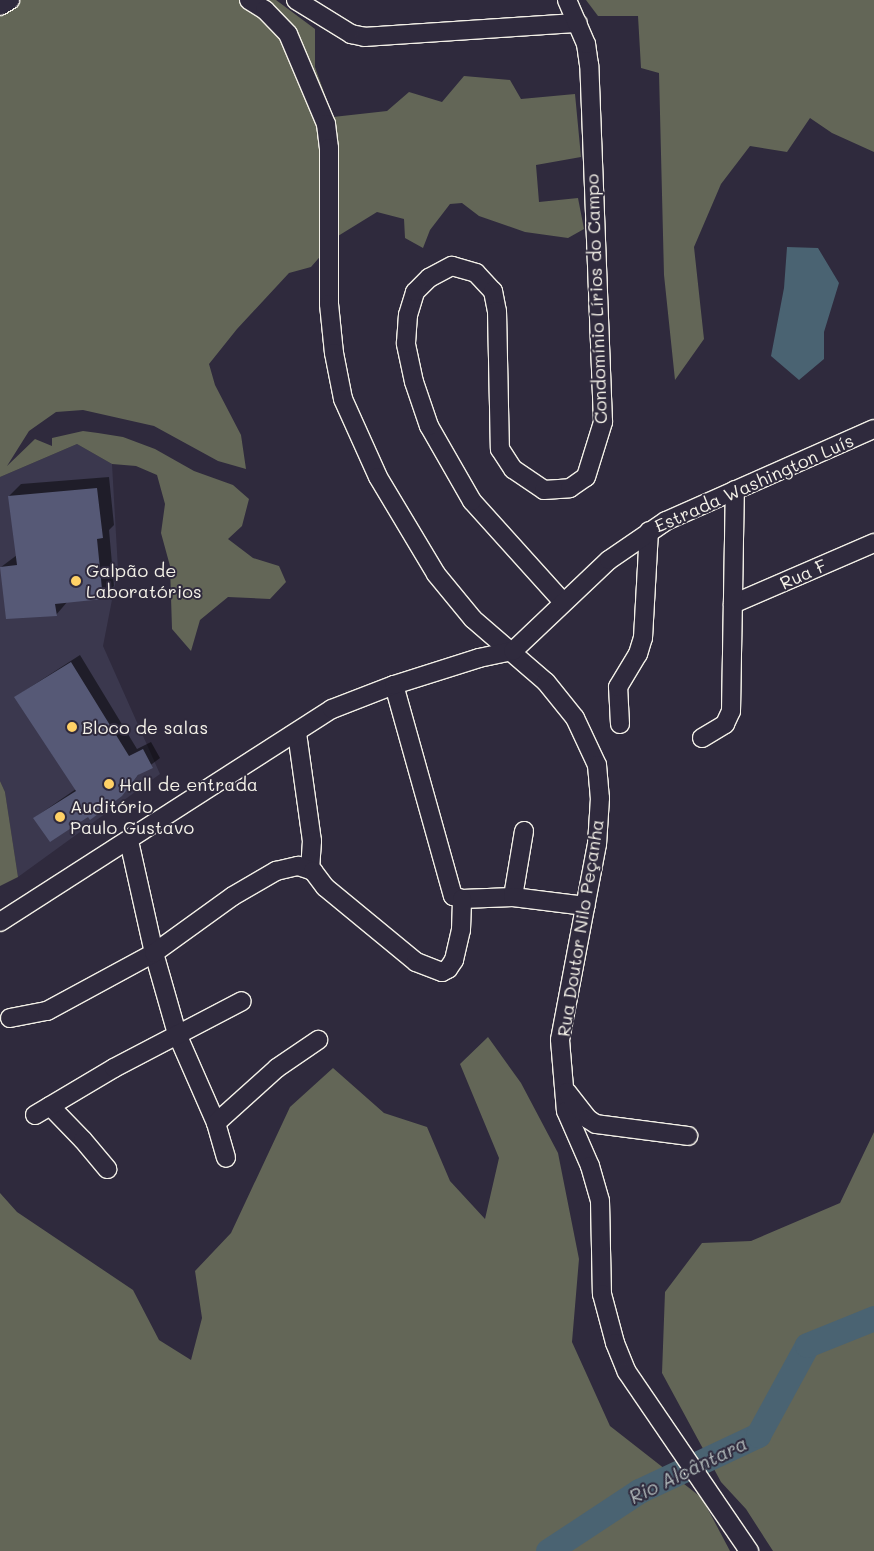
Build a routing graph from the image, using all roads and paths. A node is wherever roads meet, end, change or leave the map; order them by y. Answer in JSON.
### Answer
{"nodes":[{"id":1,"x":10,"y":0,"type":"edge"},
{"id":2,"x":250,"y":0,"type":"edge"},
{"id":3,"x":296,"y":0,"type":"edge"},
{"id":4,"x":567,"y":0,"type":"edge"},
{"id":5,"x":0,"y":6,"type":"edge"},
{"id":6,"x":578,"y":23,"type":"junction"},
{"id":7,"x":874,"y":429,"type":"edge"},
{"id":8,"x":735,"y":490,"type":"junction"},
{"id":9,"x":649,"y":530,"type":"junction"},
{"id":10,"x":874,"y":543,"type":"edge"},
{"id":11,"x":563,"y":602,"type":"junction"},
{"id":12,"x":733,"y":604,"type":"junction"},
{"id":13,"x":513,"y":651,"type":"junction"},
{"id":14,"x":394,"y":685,"type":"junction"},
{"id":15,"x":620,"y":724,"type":"dead end"},
{"id":16,"x":297,"y":733,"type":"junction"},
{"id":17,"x":702,"y":738,"type":"dead end"},
{"id":18,"x":524,"y":831,"type":"dead end"},
{"id":19,"x":129,"y":841,"type":"junction"},
{"id":20,"x":310,"y":870,"type":"junction"},
{"id":21,"x":513,"y":897,"type":"junction"},
{"id":22,"x":462,"y":899,"type":"junction"},
{"id":23,"x":585,"y":906,"type":"junction"},
{"id":24,"x":1,"y":916,"type":"edge"},
{"id":25,"x":154,"y":953,"type":"junction"},
{"id":26,"x":242,"y":1001,"type":"dead end"},
{"id":27,"x":10,"y":1018,"type":"dead end"},
{"id":28,"x":176,"y":1034,"type":"junction"},
{"id":29,"x":318,"y":1040,"type":"dead end"},
{"id":30,"x":562,"y":1085,"type":"junction"},
{"id":31,"x":216,"y":1123,"type":"junction"},
{"id":32,"x":688,"y":1136,"type":"dead end"},
{"id":33,"x":226,"y":1158,"type":"dead end"},
{"id":34,"x":107,"y":1170,"type":"dead end"},
{"id":35,"x":749,"y":1551,"type":"edge"}],
"edges":[{"from":1,"to":5,"type":"street"},
{"from":2,"to":13,"type":"street","name":"Rua Doutor Nilo Peçanha"},
{"from":3,"to":6,"type":"street"},
{"from":4,"to":6,"type":"street","name":"Condomínio Lírios do Campo"},
{"from":6,"to":11,"type":"street","name":"Condomínio Lírios do Campo"},
{"from":7,"to":8,"type":"street","name":"Estrada Washington Luís"},
{"from":8,"to":9,"type":"street","name":"Estrada Washington Luís"},
{"from":8,"to":12,"type":"street"},
{"from":9,"to":11,"type":"street","name":"Estrada Washington Luís"},
{"from":9,"to":15,"type":"street"},
{"from":10,"to":12,"type":"street","name":"Rua F"},
{"from":11,"to":13,"type":"street","name":"Estrada Washington Luís"},
{"from":12,"to":17,"type":"street"},
{"from":13,"to":14,"type":"street"},
{"from":13,"to":23,"type":"street","name":"Rua Doutor Nilo Peçanha"},
{"from":14,"to":16,"type":"street"},
{"from":14,"to":22,"type":"street"},
{"from":16,"to":19,"type":"street"},
{"from":16,"to":20,"type":"street"},
{"from":18,"to":21,"type":"street"},
{"from":19,"to":24,"type":"street"},
{"from":19,"to":25,"type":"street"},
{"from":20,"to":22,"type":"street"},
{"from":20,"to":25,"type":"street"},
{"from":21,"to":22,"type":"street"},
{"from":21,"to":23,"type":"street"},
{"from":23,"to":30,"type":"street","name":"Rua Doutor Nilo Peçanha"},
{"from":25,"to":27,"type":"street"},
{"from":25,"to":28,"type":"street"},
{"from":26,"to":28,"type":"street"},
{"from":28,"to":31,"type":"street"},
{"from":28,"to":34,"type":"street"},
{"from":29,"to":31,"type":"street"},
{"from":30,"to":32,"type":"street"},
{"from":30,"to":35,"type":"street","name":"Rua Doutor Nilo Peçanha"},
{"from":31,"to":33,"type":"street"}]}
